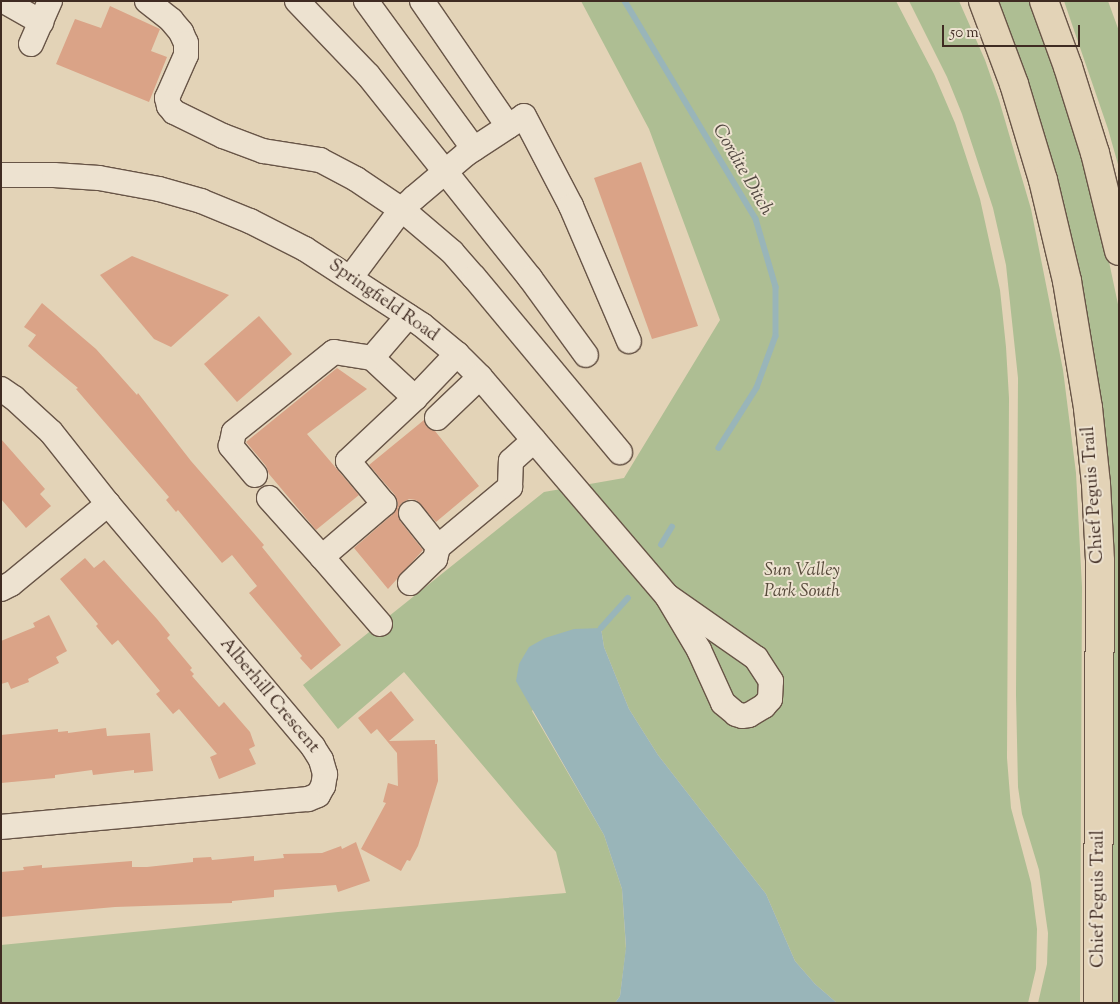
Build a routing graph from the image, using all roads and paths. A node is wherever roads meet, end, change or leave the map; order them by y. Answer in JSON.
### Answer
{"nodes":[{"id":1,"x":4,"y":1,"type":"edge"},
{"id":2,"x":147,"y":1,"type":"edge"},
{"id":3,"x":298,"y":1,"type":"edge"},
{"id":4,"x":366,"y":1,"type":"edge"},
{"id":5,"x":422,"y":1,"type":"edge"},
{"id":6,"x":982,"y":1,"type":"edge"},
{"id":7,"x":1044,"y":1,"type":"edge"},
{"id":8,"x":45,"y":11,"type":"edge"},
{"id":9,"x":31,"y":44,"type":"dead end"},
{"id":10,"x":508,"y":126,"type":"junction"},
{"id":11,"x":474,"y":149,"type":"junction"},
{"id":12,"x":445,"y":171,"type":"junction"},
{"id":13,"x":1,"y":175,"type":"edge"},
{"id":14,"x":401,"y":210,"type":"junction"},
{"id":15,"x":1119,"y":251,"type":"edge"},
{"id":16,"x":351,"y":277,"type":"junction"},
{"id":17,"x":408,"y":316,"type":"junction"},
{"id":18,"x":629,"y":341,"type":"dead end"},
{"id":19,"x":456,"y":354,"type":"junction"},
{"id":20,"x":586,"y":354,"type":"dead end"},
{"id":21,"x":372,"y":358,"type":"junction"},
{"id":22,"x":480,"y":377,"type":"junction"},
{"id":23,"x":1,"y":389,"type":"edge"},
{"id":24,"x":415,"y":398,"type":"junction"},
{"id":25,"x":437,"y":418,"type":"dead end"},
{"id":26,"x":534,"y":440,"type":"junction"},
{"id":27,"x":620,"y":452,"type":"dead end"},
{"id":28,"x":255,"y":475,"type":"dead end"},
{"id":29,"x":269,"y":498,"type":"dead end"},
{"id":30,"x":108,"y":504,"type":"junction"},
{"id":31,"x":411,"y":513,"type":"dead end"},
{"id":32,"x":438,"y":546,"type":"junction"},
{"id":33,"x":322,"y":557,"type":"junction"},
{"id":34,"x":410,"y":583,"type":"dead end"},
{"id":35,"x":1,"y":589,"type":"edge"},
{"id":36,"x":667,"y":596,"type":"junction"},
{"id":37,"x":380,"y":624,"type":"dead end"},
{"id":38,"x":1,"y":827,"type":"edge"},
{"id":39,"x":1098,"y":1003,"type":"edge"}],
"edges":[{"from":1,"to":8,"type":"street"},
{"from":2,"to":14,"type":"street"},
{"from":3,"to":12,"type":"street"},
{"from":4,"to":11,"type":"street"},
{"from":5,"to":10,"type":"street"},
{"from":6,"to":39,"type":"main road","name":"Chief Peguis Trail"},
{"from":7,"to":15,"type":"main road"},
{"from":8,"to":9,"type":"street"},
{"from":10,"to":11,"type":"street"},
{"from":10,"to":18,"type":"street"},
{"from":11,"to":12,"type":"street"},
{"from":12,"to":14,"type":"street"},
{"from":12,"to":20,"type":"street"},
{"from":13,"to":16,"type":"street","name":"Springfield Road"},
{"from":14,"to":16,"type":"street"},
{"from":14,"to":27,"type":"street"},
{"from":16,"to":17,"type":"street","name":"Springfield Road"},
{"from":17,"to":19,"type":"street","name":"Springfield Road"},
{"from":17,"to":21,"type":"street"},
{"from":19,"to":22,"type":"street","name":"Springfield Road"},
{"from":19,"to":24,"type":"street"},
{"from":21,"to":24,"type":"street"},
{"from":21,"to":28,"type":"street"},
{"from":22,"to":25,"type":"street"},
{"from":22,"to":26,"type":"street","name":"Springfield Road"},
{"from":23,"to":30,"type":"street","name":"Alberhill Crescent"},
{"from":24,"to":33,"type":"street"},
{"from":26,"to":32,"type":"street"},
{"from":26,"to":36,"type":"street","name":"Springfield Road"},
{"from":29,"to":33,"type":"street"},
{"from":30,"to":35,"type":"street"},
{"from":30,"to":38,"type":"street","name":"Alberhill Crescent"},
{"from":31,"to":32,"type":"street"},
{"from":32,"to":34,"type":"street"},
{"from":33,"to":37,"type":"street"},
{"from":36,"to":36,"type":"street","name":"Springfield Road"}]}
